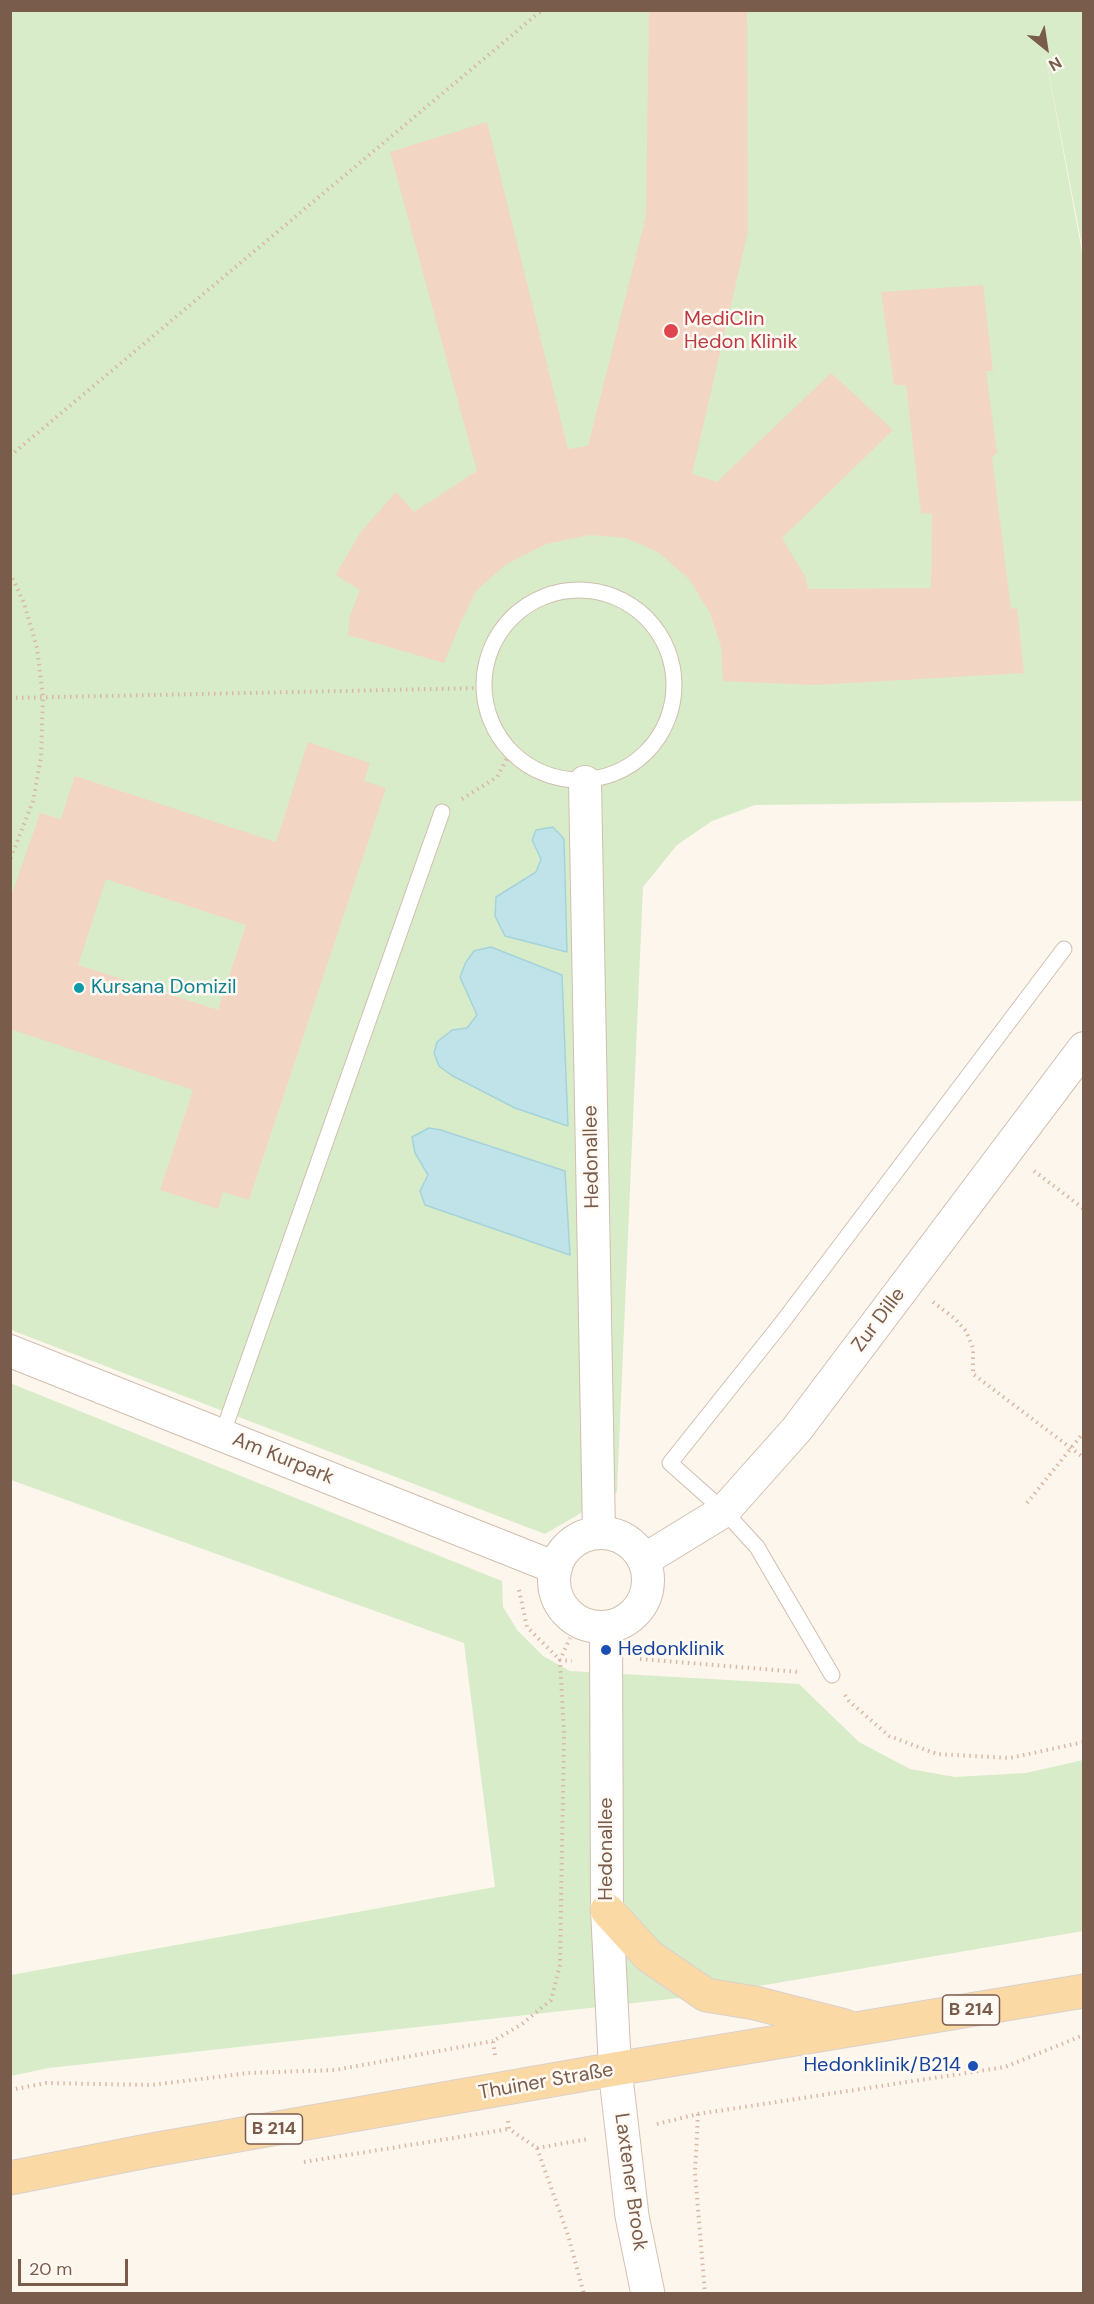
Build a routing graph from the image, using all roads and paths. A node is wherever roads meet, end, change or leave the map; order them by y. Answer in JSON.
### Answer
{"nodes":[{"id":1,"x":542,"y":10,"type":"edge"},
{"id":2,"x":10,"y":456,"type":"edge"},
{"id":3,"x":10,"y":573,"type":"edge"},
{"id":4,"x":482,"y":688,"type":"junction"},
{"id":5,"x":43,"y":697,"type":"junction"},
{"id":6,"x":10,"y":698,"type":"edge"},
{"id":7,"x":510,"y":753,"type":"junction"},
{"id":8,"x":585,"y":782,"type":"junction"},
{"id":9,"x":442,"y":812,"type":"joint"},
{"id":10,"x":10,"y":860,"type":"edge"},
{"id":11,"x":1064,"y":949,"type":"dead end"},
{"id":12,"x":1083,"y":1048,"type":"edge"},
{"id":13,"x":1007,"y":1150,"type":"junction"},
{"id":14,"x":1083,"y":1209,"type":"edge"},
{"id":15,"x":906,"y":1283,"type":"junction"},
{"id":16,"x":10,"y":1351,"type":"edge"},
{"id":17,"x":1083,"y":1432,"type":"edge"},
{"id":18,"x":222,"y":1435,"type":"junction"},
{"id":19,"x":1070,"y":1447,"type":"junction"},
{"id":20,"x":1083,"y":1458,"type":"edge"},
{"id":21,"x":1027,"y":1503,"type":"dead end"},
{"id":22,"x":724,"y":1511,"type":"junction"},
{"id":23,"x":599,"y":1532,"type":"junction"},
{"id":24,"x":644,"y":1560,"type":"junction"},
{"id":25,"x":556,"y":1568,"type":"junction"},
{"id":26,"x":606,"y":1628,"type":"junction"},
{"id":27,"x":607,"y":1661,"type":"junction"},
{"id":28,"x":832,"y":1675,"type":"junction"},
{"id":29,"x":1083,"y":1742,"type":"edge"},
{"id":30,"x":607,"y":1910,"type":"junction"},
{"id":31,"x":1083,"y":1991,"type":"edge"},
{"id":32,"x":858,"y":2029,"type":"junction"},
{"id":33,"x":1083,"y":2035,"type":"edge"},
{"id":34,"x":493,"y":2041,"type":"junction"},
{"id":35,"x":615,"y":2069,"type":"junction"},
{"id":36,"x":10,"y":2090,"type":"edge"},
{"id":37,"x":502,"y":2090,"type":"junction"},
{"id":38,"x":537,"y":2148,"type":"dead end"},
{"id":39,"x":10,"y":2178,"type":"edge"},
{"id":40,"x":584,"y":2294,"type":"edge"},
{"id":41,"x":648,"y":2294,"type":"edge"},
{"id":42,"x":705,"y":2294,"type":"edge"}],
"edges":[{"from":1,"to":2,"type":"path"},
{"from":3,"to":5,"type":"path"},
{"from":4,"to":5,"type":"path"},
{"from":4,"to":7,"type":"lane"},
{"from":4,"to":8,"type":"lane"},
{"from":5,"to":6,"type":"path"},
{"from":5,"to":10,"type":"path"},
{"from":7,"to":8,"type":"lane"},
{"from":7,"to":9,"type":"path"},
{"from":8,"to":23,"type":"street","name":"Hedonallee"},
{"from":9,"to":18,"type":"lane"},
{"from":11,"to":22,"type":"lane"},
{"from":12,"to":13,"type":"street","name":"Zur Dille"},
{"from":13,"to":14,"type":"path"},
{"from":13,"to":15,"type":"street","name":"Zur Dille"},
{"from":15,"to":19,"type":"path"},
{"from":15,"to":22,"type":"street","name":"Zur Dille"},
{"from":16,"to":18,"type":"street","name":"Am Kurpark"},
{"from":17,"to":19,"type":"path"},
{"from":18,"to":25,"type":"street","name":"Am Kurpark"},
{"from":19,"to":20,"type":"path"},
{"from":19,"to":21,"type":"path"},
{"from":22,"to":24,"type":"street","name":"Zur Dille"},
{"from":22,"to":28,"type":"lane"},
{"from":23,"to":24,"type":"street"},
{"from":23,"to":25,"type":"street"},
{"from":24,"to":26,"type":"street"},
{"from":25,"to":26,"type":"street"},
{"from":26,"to":27,"type":"street","name":"Hedonallee"},
{"from":27,"to":28,"type":"path"},
{"from":27,"to":30,"type":"street","name":"Hedonallee"},
{"from":27,"to":34,"type":"path"},
{"from":28,"to":29,"type":"path"},
{"from":30,"to":32,"type":"main road"},
{"from":30,"to":35,"type":"street","name":"Hedonallee"},
{"from":31,"to":32,"type":"main road","name":"Thuiner Straße","number":"B 214"},
{"from":32,"to":35,"type":"main road","name":"Thuiner Straße","number":"B 214"},
{"from":33,"to":42,"type":"path"},
{"from":34,"to":36,"type":"path"},
{"from":34,"to":37,"type":"path"},
{"from":35,"to":37,"type":"main road","name":"Thuiner Straße","number":"B 214"},
{"from":35,"to":41,"type":"street","name":"Laxtener Brook"},
{"from":37,"to":39,"type":"main road","name":"Thuiner Straße","number":"B 214"},
{"from":38,"to":40,"type":"path"}]}
